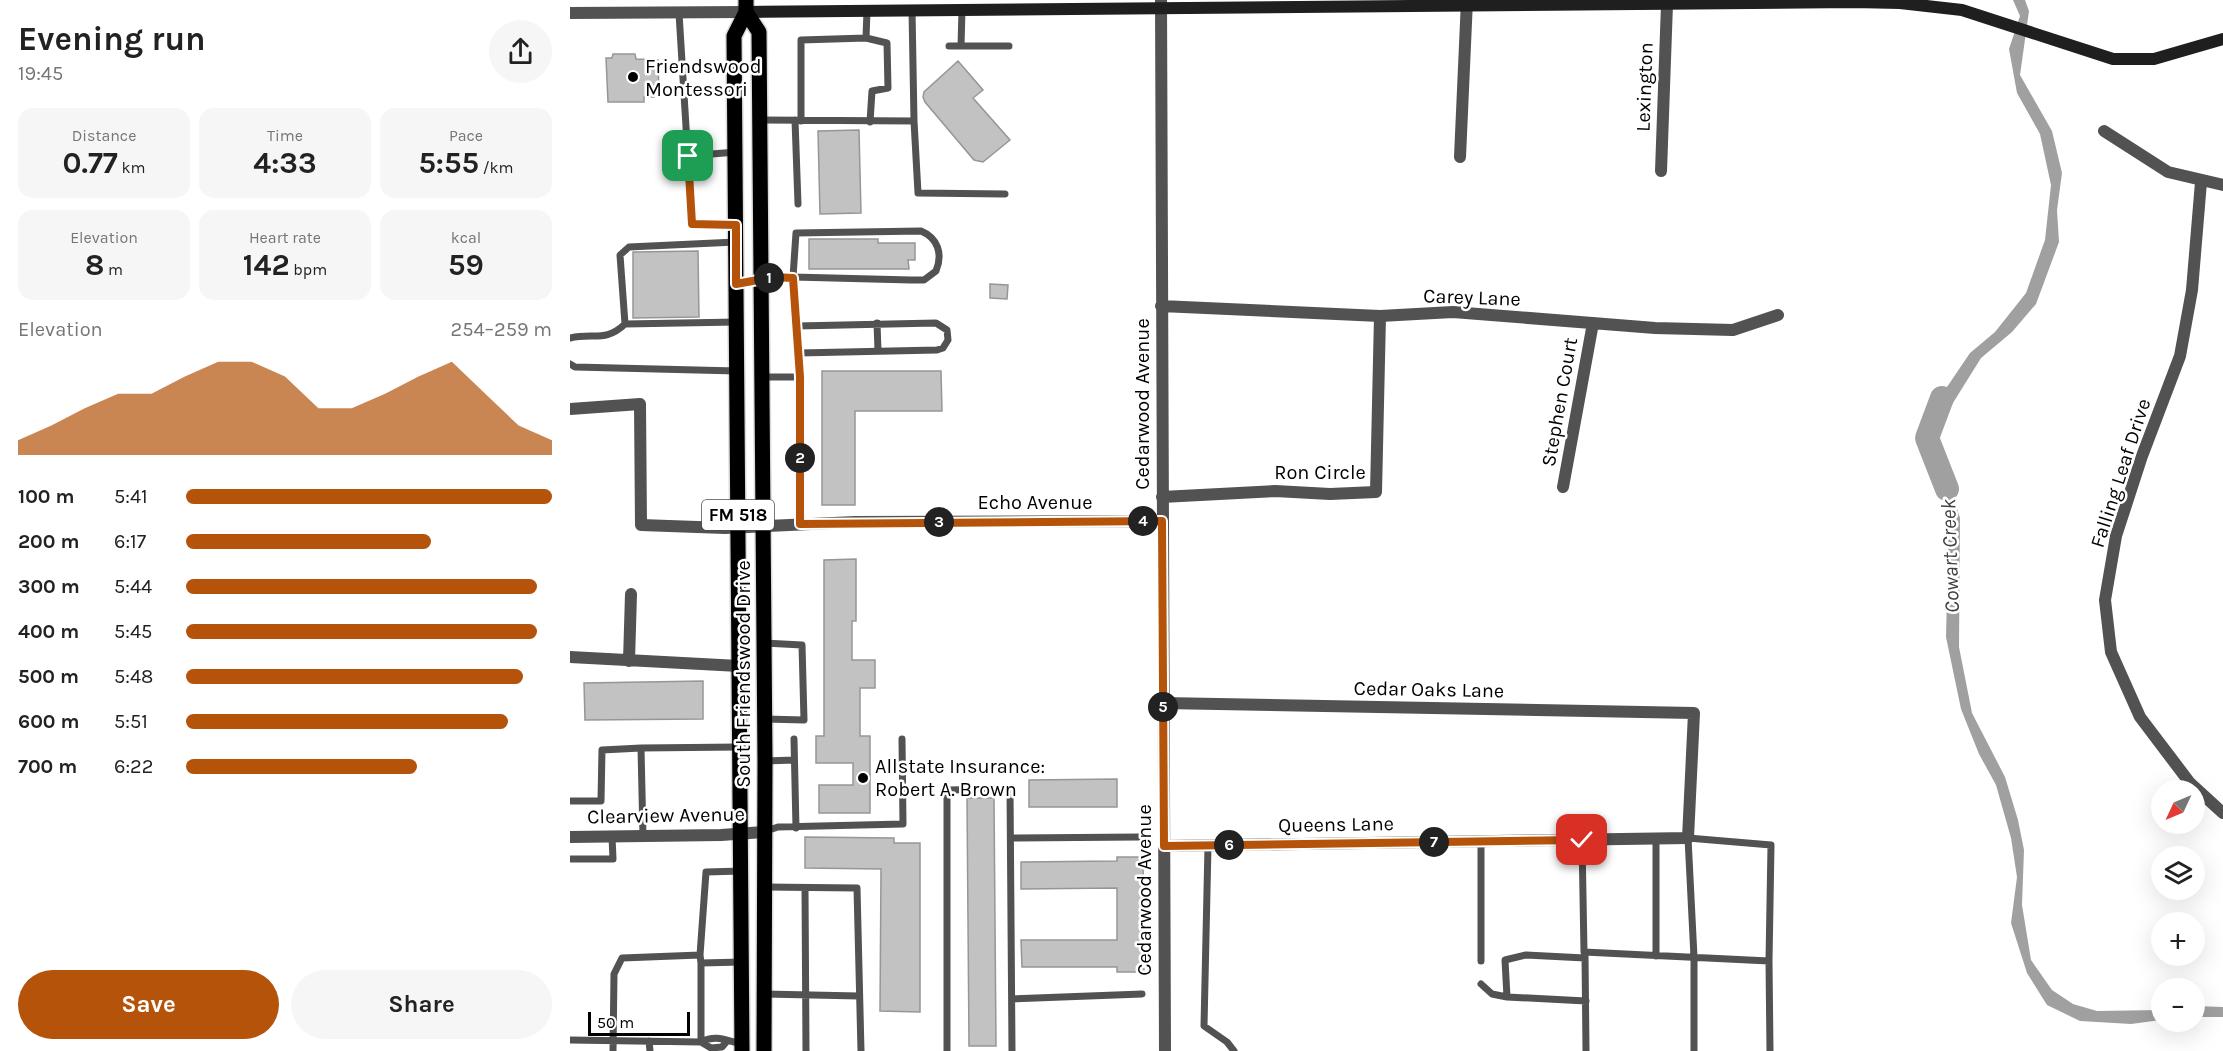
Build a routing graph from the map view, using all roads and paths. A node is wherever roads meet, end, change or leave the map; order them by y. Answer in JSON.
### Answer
{"nodes":[{"id":1,"x":1466,"y":3,"type":"edge"},
{"id":2,"x":1161,"y":4,"type":"edge"},
{"id":3,"x":1667,"y":4,"type":"junction"},
{"id":4,"x":746,"y":6,"type":"edge"},
{"id":5,"x":867,"y":10,"type":"junction"},
{"id":6,"x":912,"y":10,"type":"junction"},
{"id":7,"x":962,"y":10,"type":"junction"},
{"id":8,"x":570,"y":13,"type":"edge"},
{"id":9,"x":679,"y":13,"type":"junction"},
{"id":10,"x":866,"y":38,"type":"junction"},
{"id":11,"x":2223,"y":39,"type":"edge"},
{"id":12,"x":948,"y":46,"type":"dead end"},
{"id":13,"x":961,"y":46,"type":"junction"},
{"id":14,"x":1009,"y":46,"type":"dead end"},
{"id":15,"x":759,"y":120,"type":"junction"},
{"id":16,"x":798,"y":121,"type":"junction"},
{"id":17,"x":870,"y":122,"type":"junction"},
{"id":18,"x":914,"y":122,"type":"junction"},
{"id":19,"x":2104,"y":131,"type":"dead end"},
{"id":20,"x":735,"y":152,"type":"junction"},
{"id":21,"x":688,"y":156,"type":"junction"},
{"id":22,"x":1460,"y":157,"type":"dead end"},
{"id":23,"x":1661,"y":171,"type":"dead end"},
{"id":24,"x":2201,"y":182,"type":"junction"},
{"id":25,"x":2223,"y":185,"type":"edge"},
{"id":26,"x":1005,"y":194,"type":"dead end"},
{"id":27,"x":798,"y":204,"type":"dead end"},
{"id":28,"x":736,"y":225,"type":"junction"},
{"id":29,"x":736,"y":242,"type":"junction"},
{"id":30,"x":793,"y":278,"type":"junction"},
{"id":31,"x":761,"y":279,"type":"junction"},
{"id":32,"x":736,"y":284,"type":"junction"},
{"id":33,"x":1161,"y":306,"type":"junction"},
{"id":34,"x":1778,"y":315,"type":"dead end"},
{"id":35,"x":1380,"y":316,"type":"junction"},
{"id":36,"x":737,"y":321,"type":"junction"},
{"id":37,"x":877,"y":323,"type":"junction"},
{"id":38,"x":1593,"y":323,"type":"junction"},
{"id":39,"x":625,"y":324,"type":"junction"},
{"id":40,"x":797,"y":326,"type":"junction"},
{"id":41,"x":570,"y":338,"type":"edge"},
{"id":42,"x":878,"y":351,"type":"junction"},
{"id":43,"x":799,"y":353,"type":"junction"},
{"id":44,"x":570,"y":364,"type":"edge"},
{"id":45,"x":737,"y":371,"type":"junction"},
{"id":46,"x":762,"y":377,"type":"junction"},
{"id":47,"x":800,"y":377,"type":"junction"},
{"id":48,"x":570,"y":409,"type":"edge"},
{"id":49,"x":1563,"y":487,"type":"dead end"},
{"id":50,"x":1162,"y":497,"type":"junction"},
{"id":51,"x":1162,"y":521,"type":"junction"},
{"id":52,"x":800,"y":524,"type":"junction"},
{"id":53,"x":763,"y":525,"type":"junction"},
{"id":54,"x":738,"y":527,"type":"junction"},
{"id":55,"x":631,"y":594,"type":"dead end"},
{"id":56,"x":764,"y":643,"type":"junction"},
{"id":57,"x":570,"y":657,"type":"edge"},
{"id":58,"x":629,"y":661,"type":"junction"},
{"id":59,"x":739,"y":666,"type":"junction"},
{"id":60,"x":1163,"y":703,"type":"junction"},
{"id":61,"x":765,"y":719,"type":"junction"},
{"id":62,"x":794,"y":739,"type":"dead end"},
{"id":63,"x":902,"y":739,"type":"dead end"},
{"id":64,"x":740,"y":747,"type":"junction"},
{"id":65,"x":641,"y":748,"type":"junction"},
{"id":66,"x":794,"y":760,"type":"junction"},
{"id":67,"x":765,"y":761,"type":"junction"},
{"id":68,"x":570,"y":801,"type":"edge"},
{"id":69,"x":2223,"y":813,"type":"edge"},
{"id":70,"x":796,"y":828,"type":"junction"},
{"id":71,"x":764,"y":832,"type":"junction"},
{"id":72,"x":740,"y":834,"type":"junction"},
{"id":73,"x":643,"y":836,"type":"junction"},
{"id":74,"x":570,"y":837,"type":"edge"},
{"id":75,"x":612,"y":837,"type":"junction"},
{"id":76,"x":1139,"y":837,"type":"dead end"},
{"id":77,"x":1011,"y":838,"type":"junction"},
{"id":78,"x":1656,"y":838,"type":"junction"},
{"id":79,"x":1688,"y":838,"type":"junction"},
{"id":80,"x":1582,"y":840,"type":"junction"},
{"id":81,"x":1481,"y":841,"type":"junction"},
{"id":82,"x":1164,"y":846,"type":"junction"},
{"id":83,"x":1208,"y":846,"type":"junction"},
{"id":84,"x":571,"y":859,"type":"edge"},
{"id":85,"x":742,"y":871,"type":"junction"},
{"id":86,"x":765,"y":887,"type":"junction"},
{"id":87,"x":805,"y":888,"type":"junction"},
{"id":88,"x":1585,"y":955,"type":"junction"},
{"id":89,"x":1656,"y":956,"type":"junction"},
{"id":90,"x":1694,"y":957,"type":"junction"},
{"id":91,"x":701,"y":959,"type":"junction"},
{"id":92,"x":1481,"y":961,"type":"dead end"},
{"id":93,"x":1769,"y":961,"type":"junction"},
{"id":94,"x":742,"y":962,"type":"junction"},
{"id":95,"x":1481,"y":984,"type":"dead end"},
{"id":96,"x":764,"y":994,"type":"junction"},
{"id":97,"x":1142,"y":994,"type":"dead end"},
{"id":98,"x":805,"y":996,"type":"junction"},
{"id":99,"x":859,"y":996,"type":"junction"},
{"id":100,"x":1507,"y":997,"type":"junction"},
{"id":101,"x":1012,"y":999,"type":"junction"},
{"id":102,"x":1586,"y":1001,"type":"junction"},
{"id":103,"x":570,"y":1040,"type":"edge"},
{"id":104,"x":613,"y":1041,"type":"junction"},
{"id":105,"x":650,"y":1041,"type":"junction"},
{"id":106,"x":701,"y":1042,"type":"junction"},
{"id":107,"x":737,"y":1046,"type":"edge"},
{"id":108,"x":764,"y":1048,"type":"edge"},
{"id":109,"x":613,"y":1051,"type":"edge"},
{"id":110,"x":650,"y":1051,"type":"edge"},
{"id":111,"x":806,"y":1051,"type":"edge"},
{"id":112,"x":861,"y":1051,"type":"edge"},
{"id":113,"x":947,"y":1051,"type":"edge"},
{"id":114,"x":1012,"y":1051,"type":"edge"},
{"id":115,"x":1165,"y":1051,"type":"edge"},
{"id":116,"x":1234,"y":1051,"type":"edge"},
{"id":117,"x":1586,"y":1051,"type":"edge"},
{"id":118,"x":1694,"y":1051,"type":"edge"},
{"id":119,"x":1770,"y":1051,"type":"edge"}],
"edges":[{"from":1,"to":2,"type":"street"},
{"from":1,"to":3,"type":"street"},
{"from":1,"to":22,"type":"street"},
{"from":2,"to":7,"type":"street"},
{"from":2,"to":33,"type":"street","name":"Cedarwood Avenue"},
{"from":3,"to":11,"type":"street"},
{"from":3,"to":23,"type":"street","name":"Lexington"},
{"from":4,"to":5,"type":"street"},
{"from":4,"to":9,"type":"street"},
{"from":4,"to":15,"type":"main road","name":"South Friendswood Drive","number":"FM 518"},
{"from":4,"to":20,"type":"main road","name":"South Friendswood Drive","number":"FM 518"},
{"from":5,"to":6,"type":"street"},
{"from":5,"to":10,"type":"lane"},
{"from":6,"to":7,"type":"street"},
{"from":6,"to":18,"type":"lane"},
{"from":7,"to":13,"type":"lane"},
{"from":8,"to":9,"type":"street"},
{"from":9,"to":21,"type":"lane"},
{"from":10,"to":16,"type":"lane"},
{"from":10,"to":17,"type":"lane"},
{"from":12,"to":13,"type":"lane"},
{"from":13,"to":14,"type":"lane"},
{"from":15,"to":16,"type":"lane"},
{"from":15,"to":31,"type":"main road","name":"South Friendswood Drive","number":"FM 518"},
{"from":16,"to":17,"type":"lane"},
{"from":16,"to":27,"type":"lane"},
{"from":17,"to":18,"type":"lane"},
{"from":18,"to":26,"type":"lane"},
{"from":19,"to":24,"type":"street"},
{"from":20,"to":21,"type":"lane"},
{"from":20,"to":28,"type":"main road","name":"South Friendswood Drive","number":"FM 518"},
{"from":21,"to":28,"type":"lane"},
{"from":24,"to":25,"type":"street"},
{"from":24,"to":69,"type":"street","name":"Falling Leaf Drive"},
{"from":28,"to":29,"type":"main road","name":"South Friendswood Drive","number":"FM 518"},
{"from":29,"to":32,"type":"main road","name":"South Friendswood Drive","number":"FM 518"},
{"from":29,"to":39,"type":"lane"},
{"from":30,"to":30,"type":"lane"},
{"from":30,"to":31,"type":"lane"},
{"from":30,"to":40,"type":"lane"},
{"from":31,"to":32,"type":"lane"},
{"from":31,"to":46,"type":"main road","name":"South Friendswood Drive","number":"FM 518"},
{"from":32,"to":36,"type":"main road","name":"South Friendswood Drive","number":"FM 518"},
{"from":33,"to":35,"type":"street","name":"Carey Lane"},
{"from":33,"to":50,"type":"street","name":"Cedarwood Avenue"},
{"from":34,"to":38,"type":"street","name":"Carey Lane"},
{"from":35,"to":38,"type":"street","name":"Carey Lane"},
{"from":35,"to":50,"type":"street","name":"Ron Circle"},
{"from":36,"to":39,"type":"lane"},
{"from":36,"to":45,"type":"main road","name":"South Friendswood Drive","number":"FM 518"},
{"from":37,"to":40,"type":"lane"},
{"from":37,"to":42,"type":"lane"},
{"from":37,"to":42,"type":"lane"},
{"from":38,"to":49,"type":"street","name":"Stephen Court"},
{"from":39,"to":41,"type":"lane"},
{"from":40,"to":43,"type":"lane"},
{"from":42,"to":43,"type":"lane"},
{"from":43,"to":47,"type":"lane"},
{"from":44,"to":45,"type":"lane"},
{"from":45,"to":54,"type":"main road","name":"South Friendswood Drive","number":"FM 518"},
{"from":46,"to":47,"type":"lane"},
{"from":46,"to":53,"type":"main road","name":"South Friendswood Drive","number":"FM 518"},
{"from":47,"to":52,"type":"lane"},
{"from":48,"to":54,"type":"street","name":"Echo Avenue"},
{"from":50,"to":51,"type":"street","name":"Cedarwood Avenue"},
{"from":51,"to":52,"type":"street","name":"Echo Avenue"},
{"from":51,"to":60,"type":"street","name":"Cedarwood Avenue"},
{"from":52,"to":53,"type":"street","name":"Echo Avenue"},
{"from":53,"to":54,"type":"street","name":"Echo Avenue"},
{"from":53,"to":56,"type":"main road","name":"South Friendswood Drive","number":"FM 518"},
{"from":54,"to":59,"type":"main road","name":"South Friendswood Drive","number":"FM 518"},
{"from":55,"to":58,"type":"street"},
{"from":56,"to":61,"type":"main road","name":"South Friendswood Drive","number":"FM 518"},
{"from":56,"to":61,"type":"lane"},
{"from":57,"to":58,"type":"street"},
{"from":58,"to":59,"type":"street"},
{"from":59,"to":64,"type":"main road","name":"South Friendswood Drive","number":"FM 518"},
{"from":60,"to":79,"type":"street","name":"Cedar Oaks Lane"},
{"from":60,"to":82,"type":"street","name":"Cedarwood Avenue"},
{"from":61,"to":67,"type":"main road","name":"South Friendswood Drive","number":"FM 518"},
{"from":62,"to":66,"type":"lane"},
{"from":63,"to":70,"type":"lane"},
{"from":64,"to":65,"type":"lane"},
{"from":64,"to":72,"type":"main road","name":"South Friendswood Drive","number":"FM 518"},
{"from":65,"to":68,"type":"lane"},
{"from":65,"to":73,"type":"lane"},
{"from":66,"to":67,"type":"lane"},
{"from":66,"to":70,"type":"lane"},
{"from":67,"to":71,"type":"main road","name":"South Friendswood Drive","number":"FM 518"},
{"from":70,"to":71,"type":"lane"},
{"from":71,"to":72,"type":"street","name":"Clearview Avenue"},
{"from":71,"to":86,"type":"main road","name":"South Friendswood Drive","number":"FM 518"},
{"from":72,"to":73,"type":"street","name":"Clearview Avenue"},
{"from":72,"to":85,"type":"main road","name":"South Friendswood Drive","number":"FM 518"},
{"from":73,"to":75,"type":"street","name":"Clearview Avenue"},
{"from":74,"to":75,"type":"street","name":"Clearview Avenue"},
{"from":75,"to":84,"type":"lane"},
{"from":76,"to":77,"type":"lane"},
{"from":77,"to":101,"type":"lane"},
{"from":77,"to":113,"type":"lane"},
{"from":78,"to":79,"type":"street","name":"Queens Lane"},
{"from":78,"to":80,"type":"street","name":"Queens Lane"},
{"from":78,"to":89,"type":"lane"},
{"from":79,"to":90,"type":"lane"},
{"from":79,"to":93,"type":"lane"},
{"from":80,"to":81,"type":"street","name":"Queens Lane"},
{"from":80,"to":88,"type":"lane"},
{"from":81,"to":83,"type":"street","name":"Queens Lane"},
{"from":81,"to":92,"type":"lane"},
{"from":82,"to":83,"type":"street","name":"Queens Lane"},
{"from":82,"to":115,"type":"street","name":"Cedarwood Avenue"},
{"from":83,"to":116,"type":"lane"},
{"from":85,"to":91,"type":"lane"},
{"from":85,"to":94,"type":"main road","name":"South Friendswood Drive","number":"FM 518"},
{"from":86,"to":87,"type":"lane"},
{"from":86,"to":96,"type":"main road","name":"South Friendswood Drive","number":"FM 518"},
{"from":87,"to":98,"type":"lane"},
{"from":87,"to":99,"type":"lane"},
{"from":88,"to":89,"type":"lane"},
{"from":88,"to":100,"type":"lane"},
{"from":88,"to":102,"type":"lane"},
{"from":89,"to":90,"type":"lane"},
{"from":90,"to":93,"type":"lane"},
{"from":90,"to":118,"type":"lane"},
{"from":91,"to":94,"type":"lane"},
{"from":91,"to":104,"type":"lane"},
{"from":91,"to":106,"type":"lane"},
{"from":93,"to":119,"type":"lane"},
{"from":94,"to":107,"type":"main road","name":"South Friendswood Drive","number":"FM 518"},
{"from":95,"to":100,"type":"lane"},
{"from":96,"to":98,"type":"lane"},
{"from":96,"to":108,"type":"main road","name":"South Friendswood Drive","number":"FM 518"},
{"from":97,"to":101,"type":"lane"},
{"from":98,"to":99,"type":"lane"},
{"from":98,"to":111,"type":"lane"},
{"from":99,"to":112,"type":"lane"},
{"from":100,"to":102,"type":"lane"},
{"from":101,"to":114,"type":"lane"},
{"from":102,"to":117,"type":"lane"},
{"from":103,"to":104,"type":"lane"},
{"from":104,"to":105,"type":"lane"},
{"from":104,"to":109,"type":"lane"},
{"from":105,"to":106,"type":"lane"},
{"from":105,"to":110,"type":"lane"},
{"from":106,"to":107,"type":"lane"},
{"from":107,"to":108,"type":"main road"}]}
